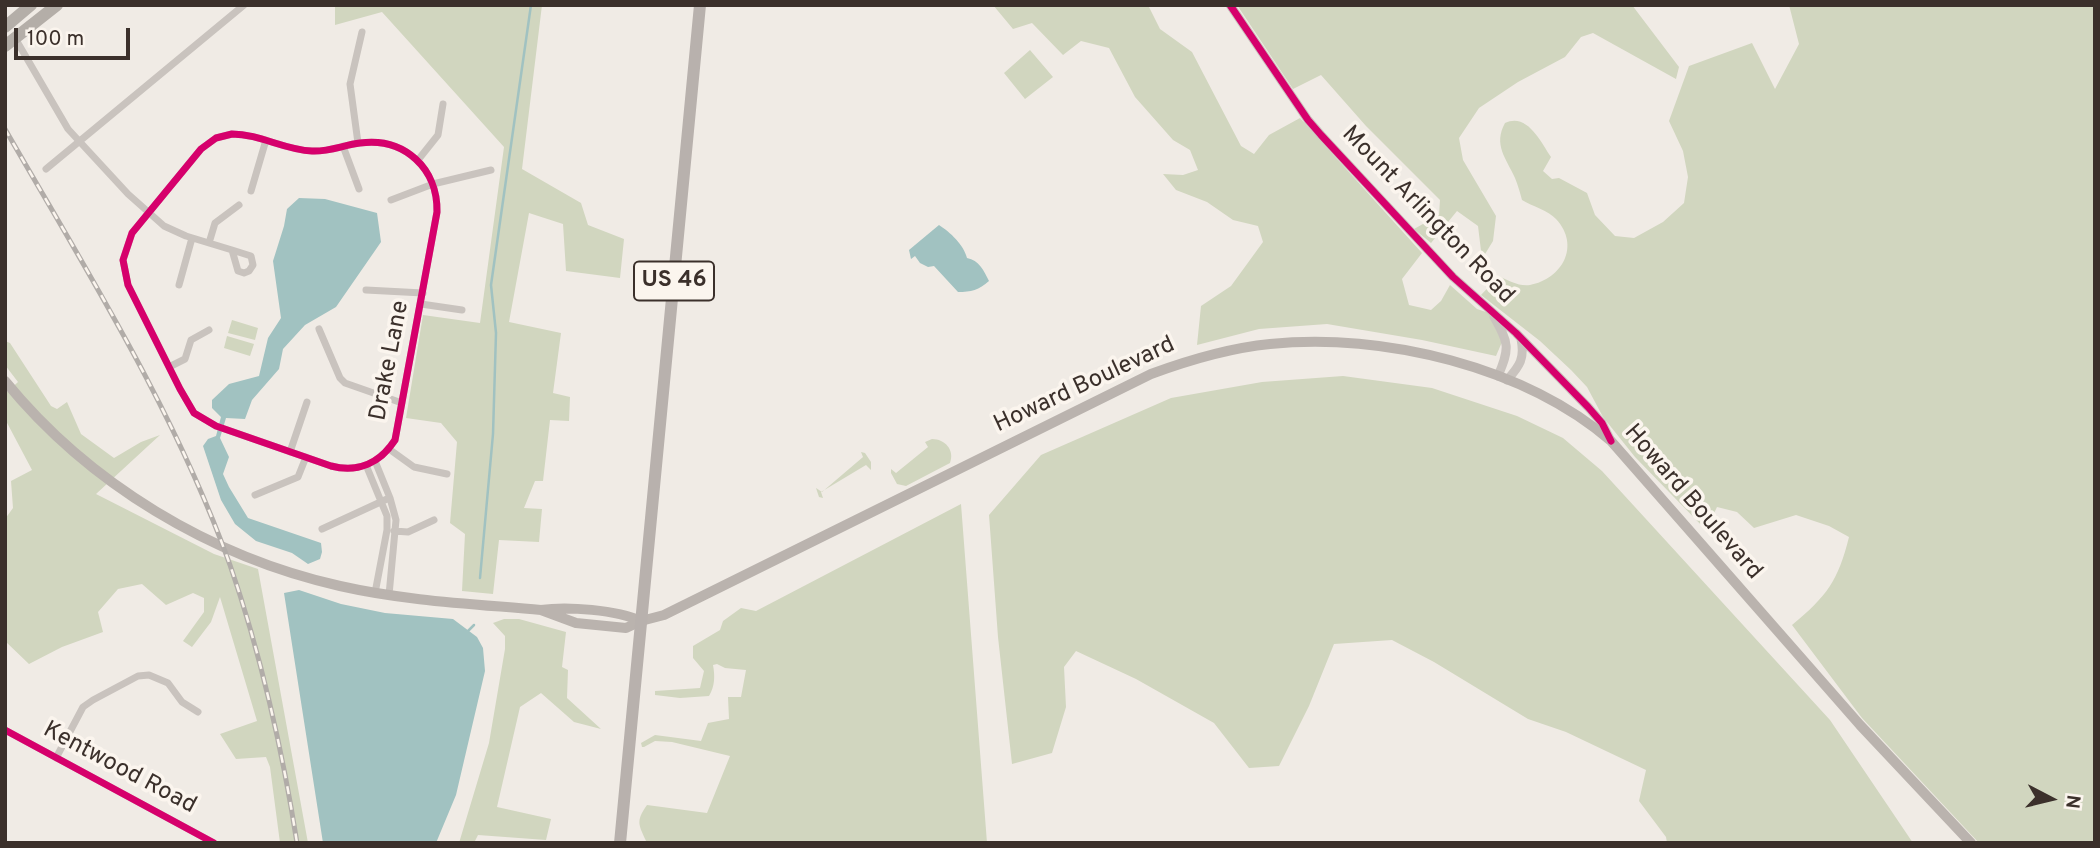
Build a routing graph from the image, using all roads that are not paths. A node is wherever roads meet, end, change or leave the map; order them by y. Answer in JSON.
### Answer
{"nodes":[{"id":1,"x":31,"y":5,"type":"edge"},
{"id":2,"x":57,"y":5,"type":"edge"},
{"id":3,"x":244,"y":5,"type":"edge"},
{"id":4,"x":700,"y":5,"type":"edge"},
{"id":5,"x":1230,"y":5,"type":"edge"},
{"id":6,"x":5,"y":27,"type":"edge"},
{"id":7,"x":362,"y":32,"type":"dead end"},
{"id":8,"x":10,"y":42,"type":"edge"},
{"id":9,"x":443,"y":104,"type":"dead end"},
{"id":10,"x":266,"y":140,"type":"junction"},
{"id":11,"x":80,"y":142,"type":"junction"},
{"id":12,"x":358,"y":143,"type":"junction"},
{"id":13,"x":343,"y":146,"type":"junction"},
{"id":14,"x":418,"y":160,"type":"junction"},
{"id":15,"x":46,"y":169,"type":"dead end"},
{"id":16,"x":491,"y":170,"type":"dead end"},
{"id":17,"x":433,"y":184,"type":"junction"},
{"id":18,"x":359,"y":189,"type":"dead end"},
{"id":19,"x":251,"y":191,"type":"dead end"},
{"id":20,"x":391,"y":200,"type":"dead end"},
{"id":21,"x":239,"y":205,"type":"dead end"},
{"id":22,"x":149,"y":213,"type":"junction"},
{"id":23,"x":192,"y":238,"type":"junction"},
{"id":24,"x":209,"y":243,"type":"junction"},
{"id":25,"x":232,"y":250,"type":"dead end"},
{"id":26,"x":179,"y":285,"type":"dead end"},
{"id":27,"x":366,"y":290,"type":"dead end"},
{"id":28,"x":423,"y":293,"type":"junction"},
{"id":29,"x":421,"y":304,"type":"junction"},
{"id":30,"x":462,"y":310,"type":"dead end"},
{"id":31,"x":1491,"y":313,"type":"junction"},
{"id":32,"x":209,"y":330,"type":"dead end"},
{"id":33,"x":319,"y":330,"type":"dead end"},
{"id":34,"x":1521,"y":339,"type":"junction"},
{"id":35,"x":169,"y":367,"type":"junction"},
{"id":36,"x":1503,"y":378,"type":"junction"},
{"id":37,"x":5,"y":381,"type":"edge"},
{"id":38,"x":307,"y":402,"type":"dead end"},
{"id":39,"x":402,"y":403,"type":"junction"},
{"id":40,"x":1611,"y":441,"type":"junction"},
{"id":41,"x":389,"y":449,"type":"junction"},
{"id":42,"x":290,"y":452,"type":"junction"},
{"id":43,"x":306,"y":457,"type":"junction"},
{"id":44,"x":375,"y":461,"type":"junction"},
{"id":45,"x":366,"y":465,"type":"junction"},
{"id":46,"x":447,"y":474,"type":"dead end"},
{"id":47,"x":255,"y":495,"type":"dead end"},
{"id":48,"x":390,"y":498,"type":"junction"},
{"id":49,"x":382,"y":501,"type":"junction"},
{"id":50,"x":434,"y":520,"type":"dead end"},
{"id":51,"x":322,"y":529,"type":"dead end"},
{"id":52,"x":387,"y":530,"type":"junction"},
{"id":53,"x":396,"y":532,"type":"junction"},
{"id":54,"x":375,"y":593,"type":"junction"},
{"id":55,"x":389,"y":595,"type":"junction"},
{"id":56,"x":641,"y":621,"type":"junction"},
{"id":57,"x":198,"y":712,"type":"dead end"},
{"id":58,"x":5,"y":730,"type":"edge"},
{"id":59,"x":57,"y":758,"type":"junction"},
{"id":60,"x":214,"y":843,"type":"edge"},
{"id":61,"x":620,"y":843,"type":"edge"},
{"id":62,"x":1971,"y":843,"type":"edge"}],
"edges":[{"from":1,"to":6,"type":"highway"},
{"from":2,"to":8,"type":"highway"},
{"from":3,"to":11,"type":"street"},
{"from":4,"to":56,"type":"main road","number":"US 46"},
{"from":5,"to":31,"type":"street","name":"Mount Arlington Road"},
{"from":7,"to":12,"type":"street"},
{"from":8,"to":11,"type":"street"},
{"from":9,"to":14,"type":"street"},
{"from":10,"to":13,"type":"street","name":"Drake Lane"},
{"from":10,"to":19,"type":"street"},
{"from":10,"to":22,"type":"street","name":"Drake Lane"},
{"from":11,"to":15,"type":"street"},
{"from":11,"to":22,"type":"street"},
{"from":12,"to":13,"type":"street","name":"Drake Lane"},
{"from":12,"to":14,"type":"street","name":"Drake Lane"},
{"from":13,"to":18,"type":"street"},
{"from":14,"to":17,"type":"street","name":"Drake Lane"},
{"from":16,"to":17,"type":"street"},
{"from":17,"to":20,"type":"street"},
{"from":17,"to":28,"type":"street","name":"Drake Lane"},
{"from":21,"to":24,"type":"street"},
{"from":22,"to":23,"type":"street"},
{"from":22,"to":35,"type":"street","name":"Drake Lane"},
{"from":23,"to":24,"type":"street"},
{"from":23,"to":26,"type":"street"},
{"from":24,"to":25,"type":"street"},
{"from":27,"to":28,"type":"street"},
{"from":28,"to":29,"type":"street","name":"Drake Lane"},
{"from":29,"to":30,"type":"street"},
{"from":29,"to":39,"type":"street","name":"Drake Lane"},
{"from":31,"to":34,"type":"street","name":"Mount Arlington Road"},
{"from":31,"to":36,"type":"street","name":"Mount Arlington Road"},
{"from":32,"to":35,"type":"street"},
{"from":33,"to":39,"type":"street"},
{"from":34,"to":36,"type":"street","name":"Mount Arlington Road"},
{"from":34,"to":40,"type":"street","name":"Mount Arlington Road"},
{"from":35,"to":42,"type":"street","name":"Drake Lane"},
{"from":36,"to":40,"type":"main road","name":"Howard Boulevard"},
{"from":36,"to":56,"type":"main road","name":"Howard Boulevard"},
{"from":37,"to":54,"type":"main road"},
{"from":38,"to":42,"type":"street"},
{"from":39,"to":41,"type":"street","name":"Drake Lane"},
{"from":40,"to":62,"type":"main road","name":"Howard Boulevard"},
{"from":41,"to":44,"type":"street","name":"Drake Lane"},
{"from":41,"to":46,"type":"street"},
{"from":42,"to":43,"type":"street","name":"Drake Lane"},
{"from":43,"to":45,"type":"street","name":"Drake Lane"},
{"from":43,"to":47,"type":"street"},
{"from":44,"to":45,"type":"street","name":"Drake Lane"},
{"from":44,"to":48,"type":"street"},
{"from":45,"to":49,"type":"street"},
{"from":48,"to":49,"type":"street"},
{"from":48,"to":53,"type":"street"},
{"from":49,"to":51,"type":"street"},
{"from":49,"to":52,"type":"street"},
{"from":50,"to":53,"type":"street"},
{"from":52,"to":53,"type":"street"},
{"from":52,"to":54,"type":"street"},
{"from":53,"to":55,"type":"street"},
{"from":54,"to":55,"type":"main road"},
{"from":55,"to":56,"type":"main road"},
{"from":56,"to":61,"type":"main road","number":"US 46"},
{"from":57,"to":59,"type":"street"},
{"from":58,"to":59,"type":"street","name":"Kentwood Road"},
{"from":59,"to":60,"type":"street","name":"Kentwood Road"}]}
